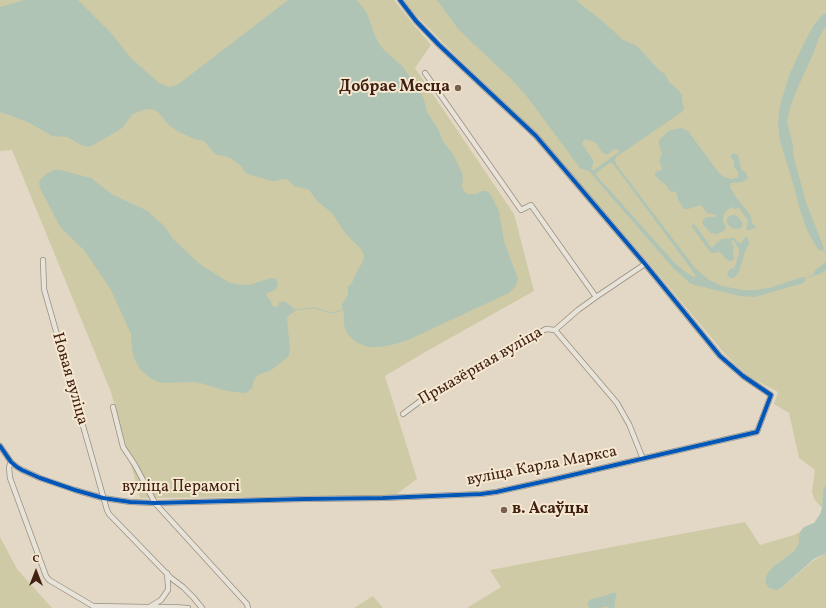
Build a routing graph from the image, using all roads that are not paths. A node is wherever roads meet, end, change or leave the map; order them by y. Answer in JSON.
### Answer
{"nodes":[{"id":1,"x":400,"y":0,"type":"edge"},
{"id":2,"x":425,"y":73,"type":"dead end"},
{"id":3,"x":43,"y":260,"type":"dead end"},
{"id":4,"x":645,"y":264,"type":"junction"},
{"id":5,"x":596,"y":297,"type":"junction"},
{"id":6,"x":555,"y":330,"type":"junction"},
{"id":7,"x":113,"y":407,"type":"dead end"},
{"id":8,"x":403,"y":414,"type":"dead end"},
{"id":9,"x":0,"y":446,"type":"edge"},
{"id":10,"x":644,"y":459,"type":"junction"},
{"id":11,"x":11,"y":462,"type":"junction"},
{"id":12,"x":103,"y":498,"type":"junction"},
{"id":13,"x":305,"y":499,"type":"joint"},
{"id":14,"x":155,"y":503,"type":"junction"},
{"id":15,"x":166,"y":573,"type":"junction"},
{"id":16,"x":146,"y":607,"type":"edge"},
{"id":17,"x":188,"y":608,"type":"edge"},
{"id":18,"x":202,"y":608,"type":"edge"},
{"id":19,"x":248,"y":608,"type":"edge"}],
"edges":[{"from":1,"to":4,"type":"street"},
{"from":2,"to":5,"type":"street"},
{"from":3,"to":12,"type":"street","name":"Новая вуліца"},
{"from":4,"to":5,"type":"street","name":"Прыазёрная вуліца"},
{"from":4,"to":10,"type":"street","name":"вуліца Карла Маркса"},
{"from":5,"to":6,"type":"street","name":"Прыазёрная вуліца"},
{"from":6,"to":8,"type":"street","name":"Прыазёрная вуліца"},
{"from":6,"to":10,"type":"street","name":"вуліца Карла Маркса"},
{"from":7,"to":14,"type":"street"},
{"from":9,"to":11,"type":"street","name":"вуліца Перамогі"},
{"from":10,"to":13,"type":"street","name":"вуліца Карла Маркса"},
{"from":11,"to":12,"type":"street","name":"вуліца Перамогі"},
{"from":11,"to":16,"type":"street"},
{"from":12,"to":14,"type":"street","name":"вуліца Перамогі"},
{"from":12,"to":15,"type":"street","name":"вуліца Перамогі"},
{"from":13,"to":14,"type":"street","name":"вуліца Перамогі"},
{"from":14,"to":19,"type":"street"},
{"from":15,"to":16,"type":"street"},
{"from":15,"to":18,"type":"street","name":"вуліца Перамогі"},
{"from":16,"to":17,"type":"street"}]}
